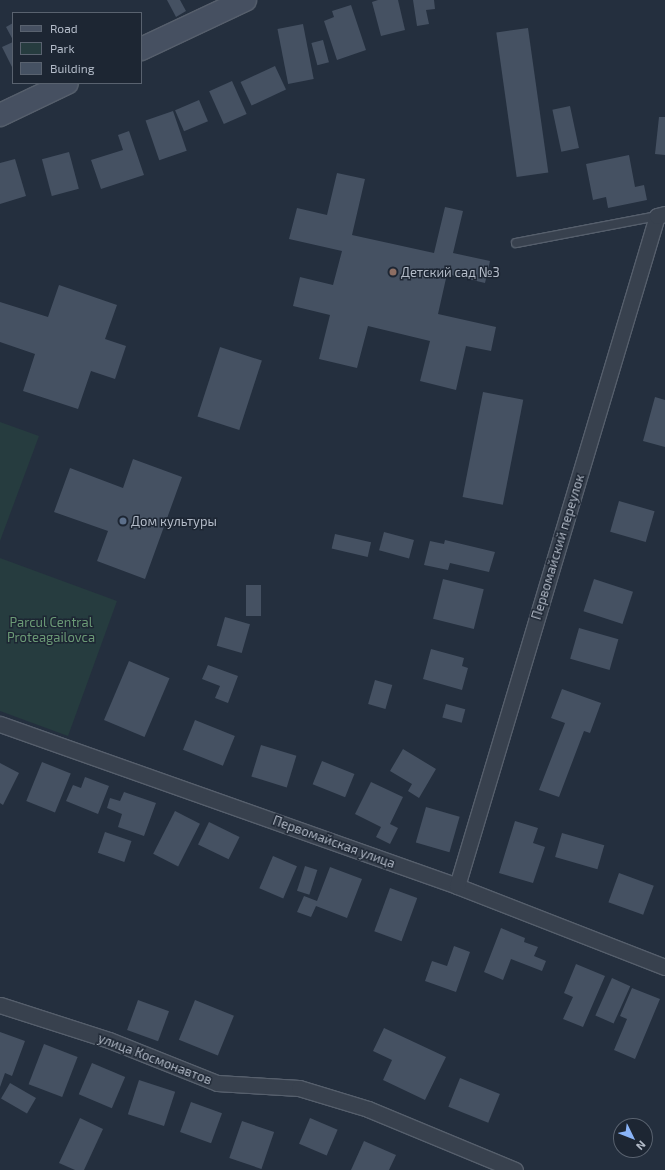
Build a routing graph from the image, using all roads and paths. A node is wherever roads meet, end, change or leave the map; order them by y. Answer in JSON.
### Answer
{"nodes":[{"id":1,"x":245,"y":0,"type":"edge"},
{"id":2,"x":142,"y":49,"type":"edge"},
{"id":3,"x":66,"y":84,"type":"edge"},
{"id":4,"x":0,"y":114,"type":"edge"},
{"id":5,"x":661,"y":215,"type":"edge"},
{"id":6,"x":516,"y":243,"type":"dead end"},
{"id":7,"x":0,"y":724,"type":"edge"},
{"id":8,"x":456,"y":886,"type":"junction"},
{"id":9,"x":665,"y":967,"type":"edge"},
{"id":10,"x":0,"y":1005,"type":"edge"},
{"id":11,"x":515,"y":1170,"type":"edge"}],
"edges":[{"from":1,"to":2,"type":"street"},
{"from":3,"to":4,"type":"street"},
{"from":5,"to":6,"type":"lane"},
{"from":5,"to":8,"type":"street","name":"Первомайский переулок"},
{"from":7,"to":8,"type":"street","name":"Первомайская улица"},
{"from":8,"to":9,"type":"street","name":"Первомайская улица"},
{"from":10,"to":11,"type":"street","name":"улица Космонавтов"}]}
